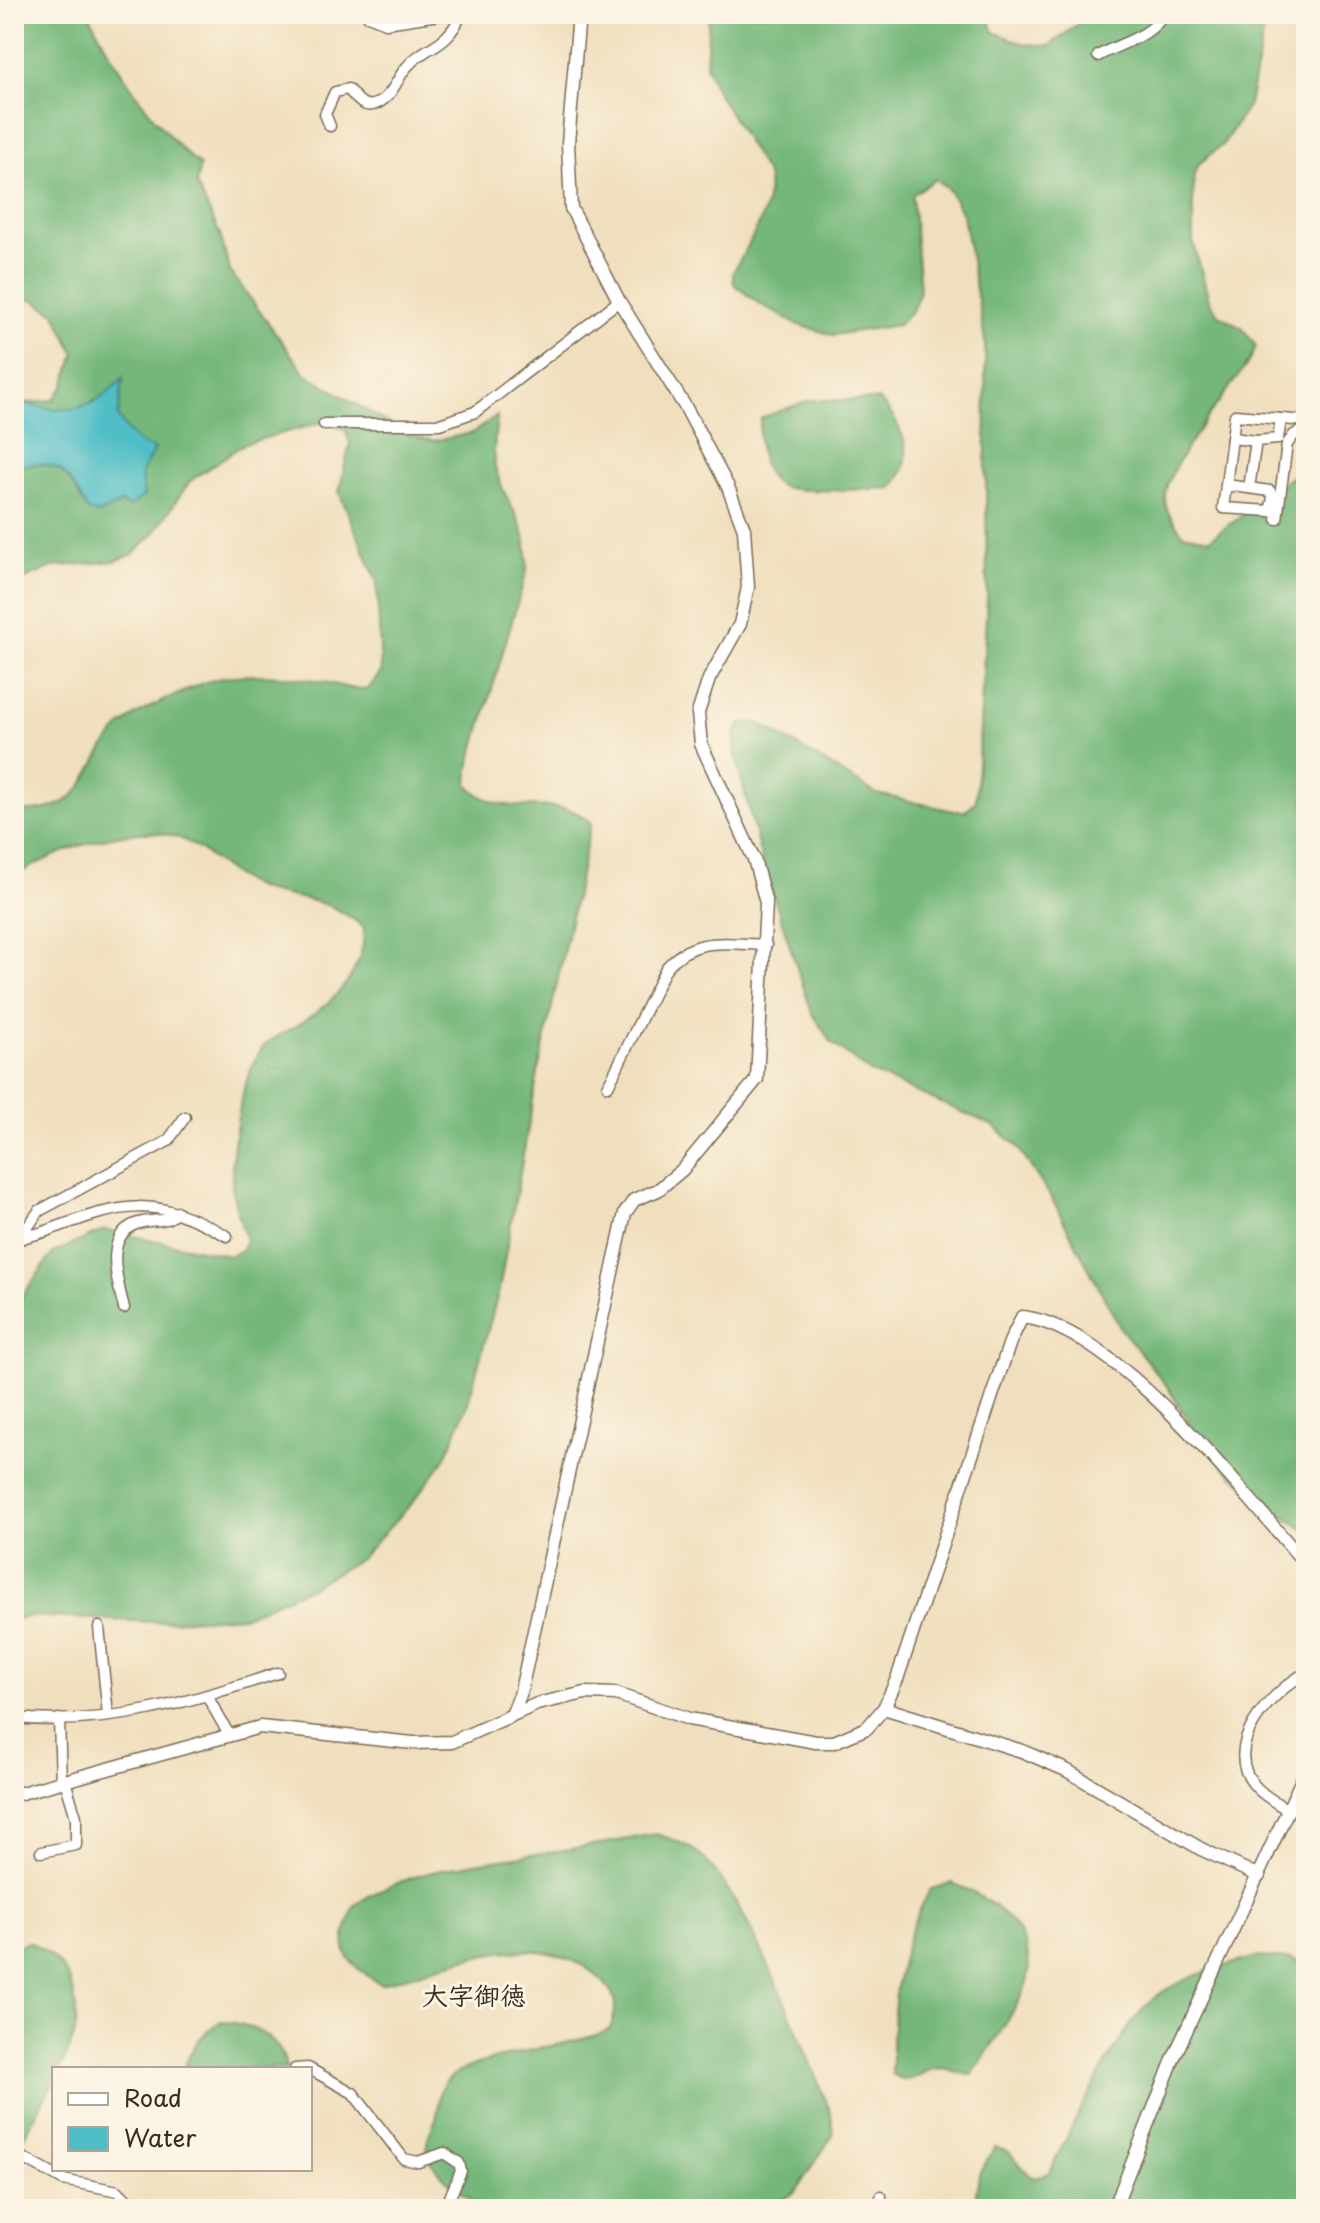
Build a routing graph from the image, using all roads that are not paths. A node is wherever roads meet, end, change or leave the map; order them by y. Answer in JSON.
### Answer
{"nodes":[{"id":1,"x":445,"y":14,"type":"edge"},
{"id":2,"x":461,"y":14,"type":"edge"},
{"id":3,"x":579,"y":14,"type":"edge"},
{"id":4,"x":1164,"y":14,"type":"edge"},
{"id":5,"x":368,"y":16,"type":"edge"},
{"id":6,"x":1098,"y":56,"type":"dead end"},
{"id":7,"x":330,"y":126,"type":"dead end"},
{"id":8,"x":619,"y":301,"type":"junction"},
{"id":9,"x":1281,"y":419,"type":"junction"},
{"id":10,"x":1306,"y":421,"type":"edge"},
{"id":11,"x":324,"y":424,"type":"dead end"},
{"id":12,"x":1306,"y":428,"type":"edge"},
{"id":13,"x":1232,"y":438,"type":"junction"},
{"id":14,"x":1256,"y":441,"type":"junction"},
{"id":15,"x":1226,"y":485,"type":"junction"},
{"id":16,"x":1249,"y":488,"type":"junction"},
{"id":17,"x":1277,"y":519,"type":"dead end"},
{"id":18,"x":766,"y":945,"type":"junction"},
{"id":19,"x":608,"y":1086,"type":"dead end"},
{"id":20,"x":185,"y":1117,"type":"dead end"},
{"id":21,"x":178,"y":1212,"type":"junction"},
{"id":22,"x":227,"y":1236,"type":"dead end"},
{"id":23,"x":17,"y":1240,"type":"edge"},
{"id":24,"x":124,"y":1308,"type":"dead end"},
{"id":25,"x":1306,"y":1564,"type":"edge"},
{"id":26,"x":99,"y":1627,"type":"dead end"},
{"id":27,"x":278,"y":1673,"type":"dead end"},
{"id":28,"x":1306,"y":1673,"type":"edge"},
{"id":29,"x":207,"y":1696,"type":"junction"},
{"id":30,"x":884,"y":1708,"type":"junction"},
{"id":31,"x":108,"y":1715,"type":"junction"},
{"id":32,"x":512,"y":1715,"type":"junction"},
{"id":33,"x":14,"y":1718,"type":"edge"},
{"id":34,"x":59,"y":1719,"type":"junction"},
{"id":35,"x":228,"y":1733,"type":"junction"},
{"id":36,"x":1306,"y":1771,"type":"edge"},
{"id":37,"x":63,"y":1781,"type":"junction"},
{"id":38,"x":14,"y":1795,"type":"edge"},
{"id":39,"x":1289,"y":1811,"type":"junction"},
{"id":40,"x":41,"y":1852,"type":"dead end"},
{"id":41,"x":1259,"y":1876,"type":"junction"},
{"id":42,"x":312,"y":2070,"type":"edge"},
{"id":43,"x":14,"y":2153,"type":"edge"},
{"id":44,"x":881,"y":2196,"type":"dead end"},
{"id":45,"x":136,"y":2209,"type":"edge"},
{"id":46,"x":445,"y":2209,"type":"edge"},
{"id":47,"x":879,"y":2209,"type":"edge"},
{"id":48,"x":1114,"y":2209,"type":"edge"}],
"edges":[{"from":1,"to":5,"type":"street"},
{"from":2,"to":7,"type":"street"},
{"from":3,"to":8,"type":"street"},
{"from":4,"to":6,"type":"street"},
{"from":8,"to":11,"type":"street"},
{"from":8,"to":18,"type":"street"},
{"from":9,"to":10,"type":"street"},
{"from":9,"to":13,"type":"street"},
{"from":9,"to":14,"type":"street"},
{"from":12,"to":17,"type":"street"},
{"from":13,"to":14,"type":"street"},
{"from":13,"to":15,"type":"street"},
{"from":14,"to":16,"type":"street"},
{"from":15,"to":16,"type":"street"},
{"from":15,"to":16,"type":"street"},
{"from":18,"to":19,"type":"street"},
{"from":18,"to":32,"type":"street"},
{"from":20,"to":23,"type":"street"},
{"from":21,"to":22,"type":"street"},
{"from":21,"to":23,"type":"street"},
{"from":21,"to":24,"type":"street"},
{"from":25,"to":30,"type":"street"},
{"from":26,"to":31,"type":"street"},
{"from":27,"to":29,"type":"street"},
{"from":28,"to":39,"type":"street"},
{"from":29,"to":31,"type":"street"},
{"from":29,"to":35,"type":"street"},
{"from":30,"to":32,"type":"street"},
{"from":30,"to":41,"type":"street"},
{"from":31,"to":34,"type":"street"},
{"from":32,"to":35,"type":"street"},
{"from":33,"to":34,"type":"street"},
{"from":34,"to":37,"type":"street"},
{"from":35,"to":37,"type":"street"},
{"from":36,"to":39,"type":"street"},
{"from":37,"to":38,"type":"street"},
{"from":37,"to":40,"type":"street"},
{"from":39,"to":41,"type":"street"},
{"from":41,"to":48,"type":"street"},
{"from":42,"to":46,"type":"street"},
{"from":43,"to":45,"type":"street"},
{"from":44,"to":47,"type":"street"}]}
